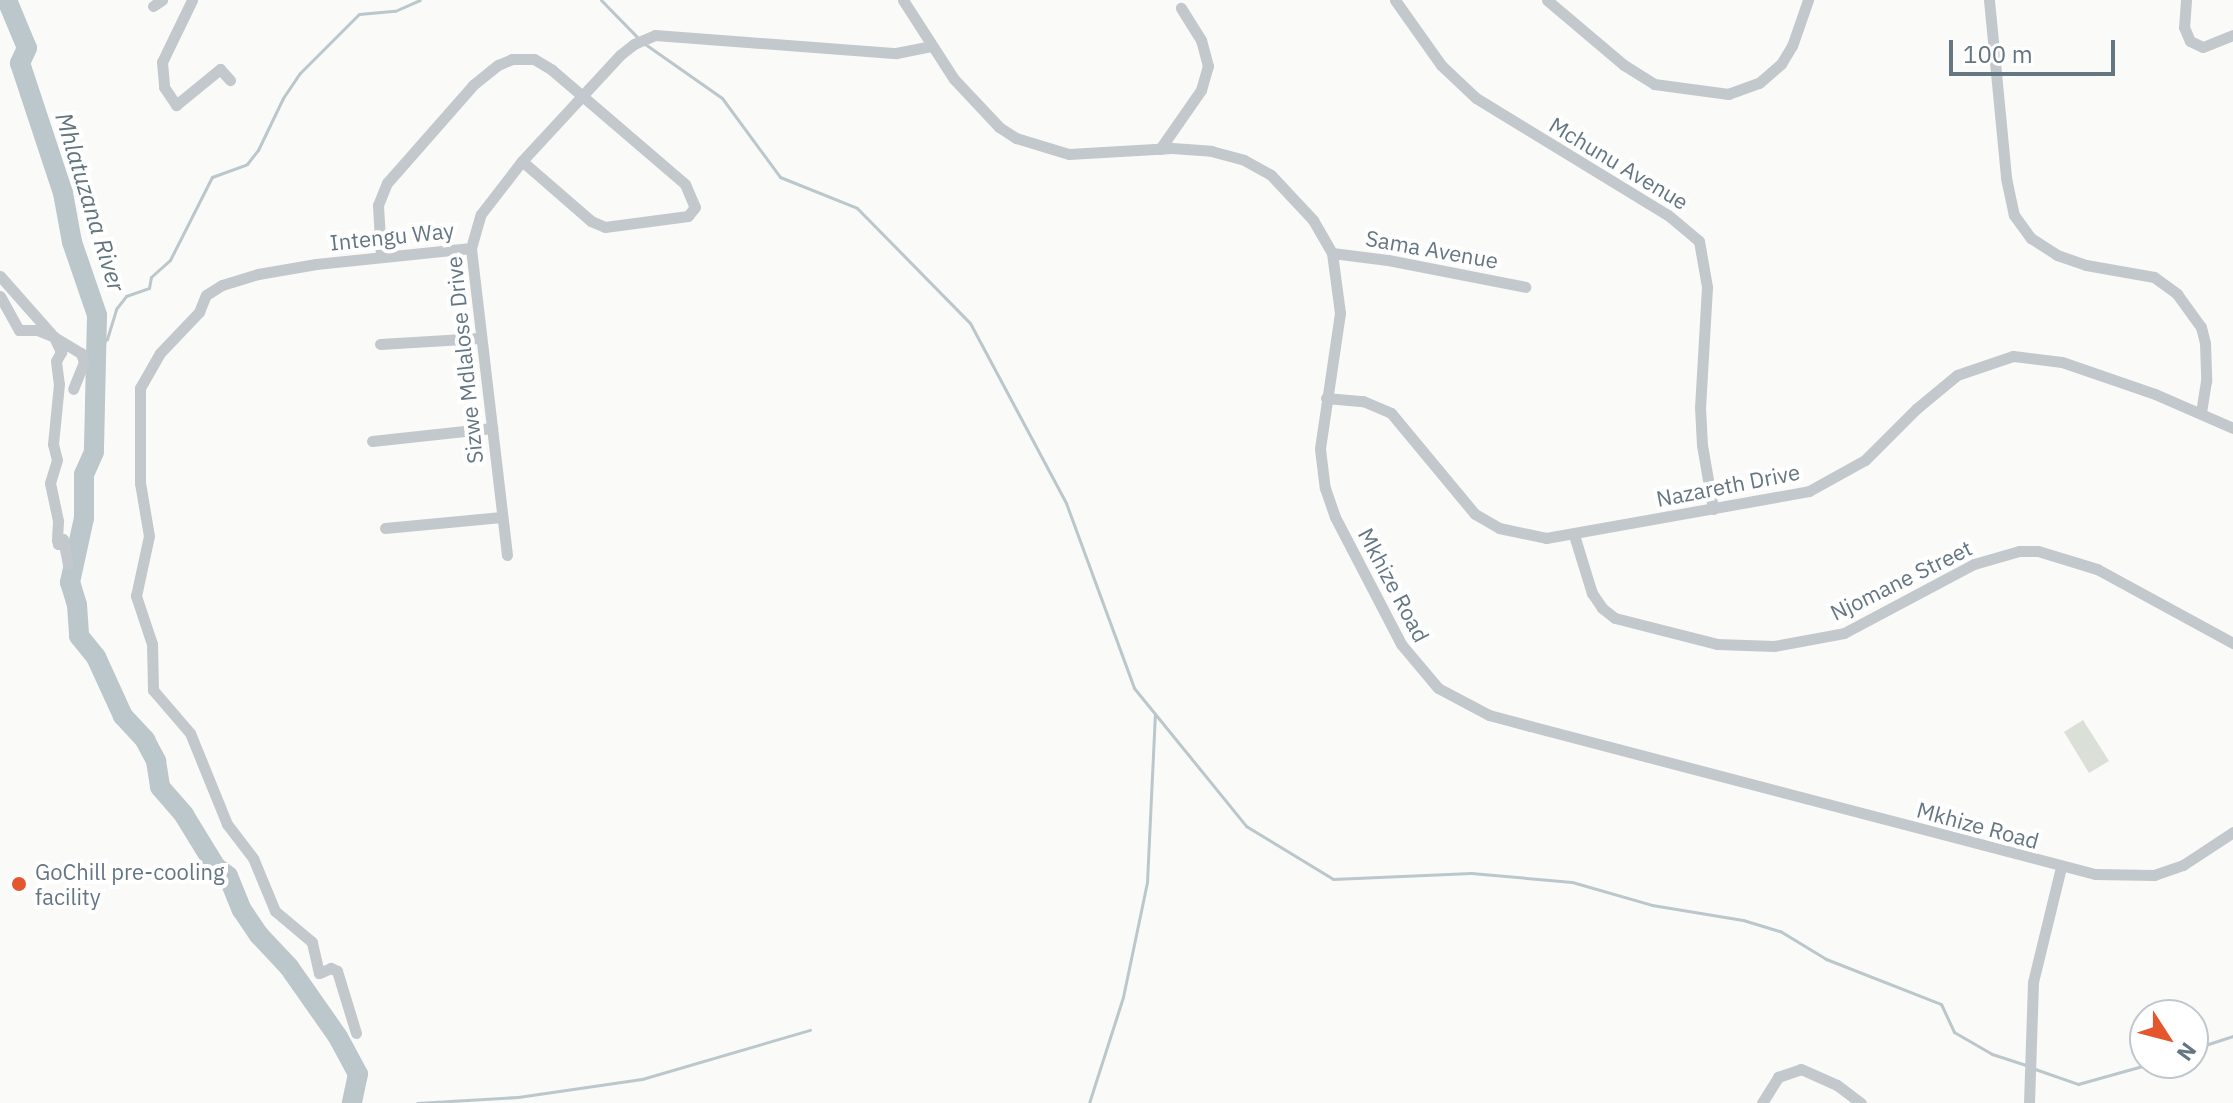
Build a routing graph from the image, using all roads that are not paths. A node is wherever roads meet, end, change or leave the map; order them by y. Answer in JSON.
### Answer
{"nodes":[{"id":1,"x":192,"y":0,"type":"edge"},
{"id":2,"x":903,"y":0,"type":"edge"},
{"id":3,"x":1395,"y":0,"type":"edge"},
{"id":4,"x":1547,"y":0,"type":"edge"},
{"id":5,"x":1808,"y":0,"type":"edge"},
{"id":6,"x":1989,"y":0,"type":"edge"},
{"id":7,"x":2186,"y":0,"type":"edge"},
{"id":8,"x":1181,"y":8,"type":"dead end"},
{"id":9,"x":2233,"y":35,"type":"edge"},
{"id":10,"x":932,"y":46,"type":"junction"},
{"id":11,"x":230,"y":80,"type":"dead end"},
{"id":12,"x":581,"y":94,"type":"junction"},
{"id":13,"x":1160,"y":149,"type":"junction"},
{"id":14,"x":522,"y":161,"type":"junction"},
{"id":15,"x":471,"y":248,"type":"junction"},
{"id":16,"x":1332,"y":253,"type":"junction"},
{"id":17,"x":381,"y":256,"type":"junction"},
{"id":18,"x":0,"y":276,"type":"edge"},
{"id":19,"x":1525,"y":287,"type":"dead end"},
{"id":20,"x":0,"y":296,"type":"edge"},
{"id":21,"x":54,"y":337,"type":"junction"},
{"id":22,"x":480,"y":338,"type":"junction"},
{"id":23,"x":380,"y":344,"type":"dead end"},
{"id":24,"x":73,"y":389,"type":"dead end"},
{"id":25,"x":1326,"y":398,"type":"junction"},
{"id":26,"x":2201,"y":414,"type":"junction"},
{"id":27,"x":492,"y":428,"type":"junction"},
{"id":28,"x":2233,"y":428,"type":"edge"},
{"id":29,"x":372,"y":441,"type":"dead end"},
{"id":30,"x":1713,"y":509,"type":"junction"},
{"id":31,"x":501,"y":517,"type":"junction"},
{"id":32,"x":385,"y":528,"type":"dead end"},
{"id":33,"x":1574,"y":535,"type":"junction"},
{"id":34,"x":507,"y":555,"type":"dead end"},
{"id":35,"x":68,"y":564,"type":"dead end"},
{"id":36,"x":2233,"y":643,"type":"edge"},
{"id":37,"x":2233,"y":832,"type":"edge"},
{"id":38,"x":2061,"y":867,"type":"junction"},
{"id":39,"x":356,"y":1033,"type":"dead end"},
{"id":40,"x":2029,"y":1098,"type":"edge"},
{"id":41,"x":1762,"y":1103,"type":"edge"},
{"id":42,"x":1861,"y":1103,"type":"edge"}],
"edges":[{"from":1,"to":11,"type":"street"},
{"from":2,"to":10,"type":"street","name":"Mkhize Road"},
{"from":3,"to":30,"type":"street","name":"Mchunu Avenue"},
{"from":4,"to":5,"type":"street"},
{"from":6,"to":26,"type":"street"},
{"from":7,"to":9,"type":"street"},
{"from":8,"to":13,"type":"street"},
{"from":10,"to":12,"type":"street","name":"Sizwe Mdlalose Drive"},
{"from":10,"to":13,"type":"street","name":"Mkhize Road"},
{"from":12,"to":14,"type":"street","name":"Sizwe Mdlalose Drive"},
{"from":12,"to":14,"type":"street"},
{"from":12,"to":17,"type":"street"},
{"from":13,"to":16,"type":"street","name":"Mkhize Road"},
{"from":14,"to":15,"type":"street","name":"Sizwe Mdlalose Drive"},
{"from":15,"to":17,"type":"street","name":"Intengu Way"},
{"from":15,"to":22,"type":"street","name":"Sizwe Mdlalose Drive"},
{"from":16,"to":19,"type":"street","name":"Sama Avenue"},
{"from":16,"to":25,"type":"street","name":"Mkhize Road"},
{"from":17,"to":39,"type":"street","name":"Intengu Way"},
{"from":18,"to":21,"type":"street"},
{"from":20,"to":21,"type":"street"},
{"from":21,"to":24,"type":"street"},
{"from":21,"to":35,"type":"street"},
{"from":22,"to":23,"type":"street"},
{"from":22,"to":27,"type":"street","name":"Sizwe Mdlalose Drive"},
{"from":25,"to":33,"type":"street","name":"Nazareth Drive"},
{"from":25,"to":38,"type":"street","name":"Mkhize Road"},
{"from":26,"to":28,"type":"street","name":"Nazareth Drive"},
{"from":26,"to":30,"type":"street","name":"Nazareth Drive"},
{"from":27,"to":29,"type":"street"},
{"from":27,"to":31,"type":"street","name":"Sizwe Mdlalose Drive"},
{"from":30,"to":33,"type":"street","name":"Nazareth Drive"},
{"from":31,"to":32,"type":"street"},
{"from":31,"to":34,"type":"street","name":"Sizwe Mdlalose Drive"},
{"from":33,"to":36,"type":"street","name":"Njomane Street"},
{"from":37,"to":38,"type":"street","name":"Mkhize Road"},
{"from":38,"to":40,"type":"street"},
{"from":41,"to":42,"type":"street"}]}
